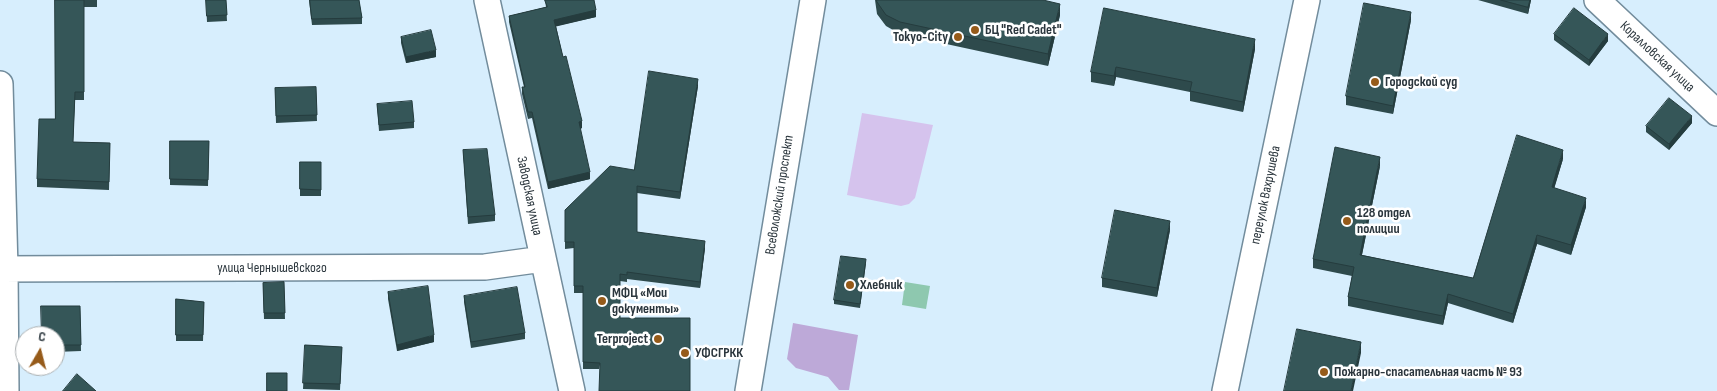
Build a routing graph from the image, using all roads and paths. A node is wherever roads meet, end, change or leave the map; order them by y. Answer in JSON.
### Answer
{"nodes":[{"id":1,"x":487,"y":0,"type":"edge"},
{"id":2,"x":813,"y":0,"type":"edge"},
{"id":3,"x":1307,"y":0,"type":"edge"},
{"id":4,"x":1597,"y":0,"type":"edge"},
{"id":5,"x":0,"y":84,"type":"edge"},
{"id":6,"x":1717,"y":114,"type":"edge"},
{"id":7,"x":543,"y":259,"type":"junction"},
{"id":8,"x":3,"y":269,"type":"edge"},
{"id":9,"x":6,"y":391,"type":"edge"},
{"id":10,"x":572,"y":391,"type":"edge"},
{"id":11,"x":748,"y":391,"type":"edge"},
{"id":12,"x":1225,"y":391,"type":"edge"}],
"edges":[{"from":1,"to":7,"type":"street","name":"Заводская улица"},
{"from":2,"to":11,"type":"street","name":"Всеволожский проспект"},
{"from":3,"to":12,"type":"street","name":"переулок Вахрушева"},
{"from":4,"to":6,"type":"street","name":"Коралловская улица"},
{"from":5,"to":8,"type":"street"},
{"from":7,"to":8,"type":"street","name":"улица Чернышевского"},
{"from":7,"to":10,"type":"street","name":"Заводская улица"},
{"from":8,"to":9,"type":"street"}]}
